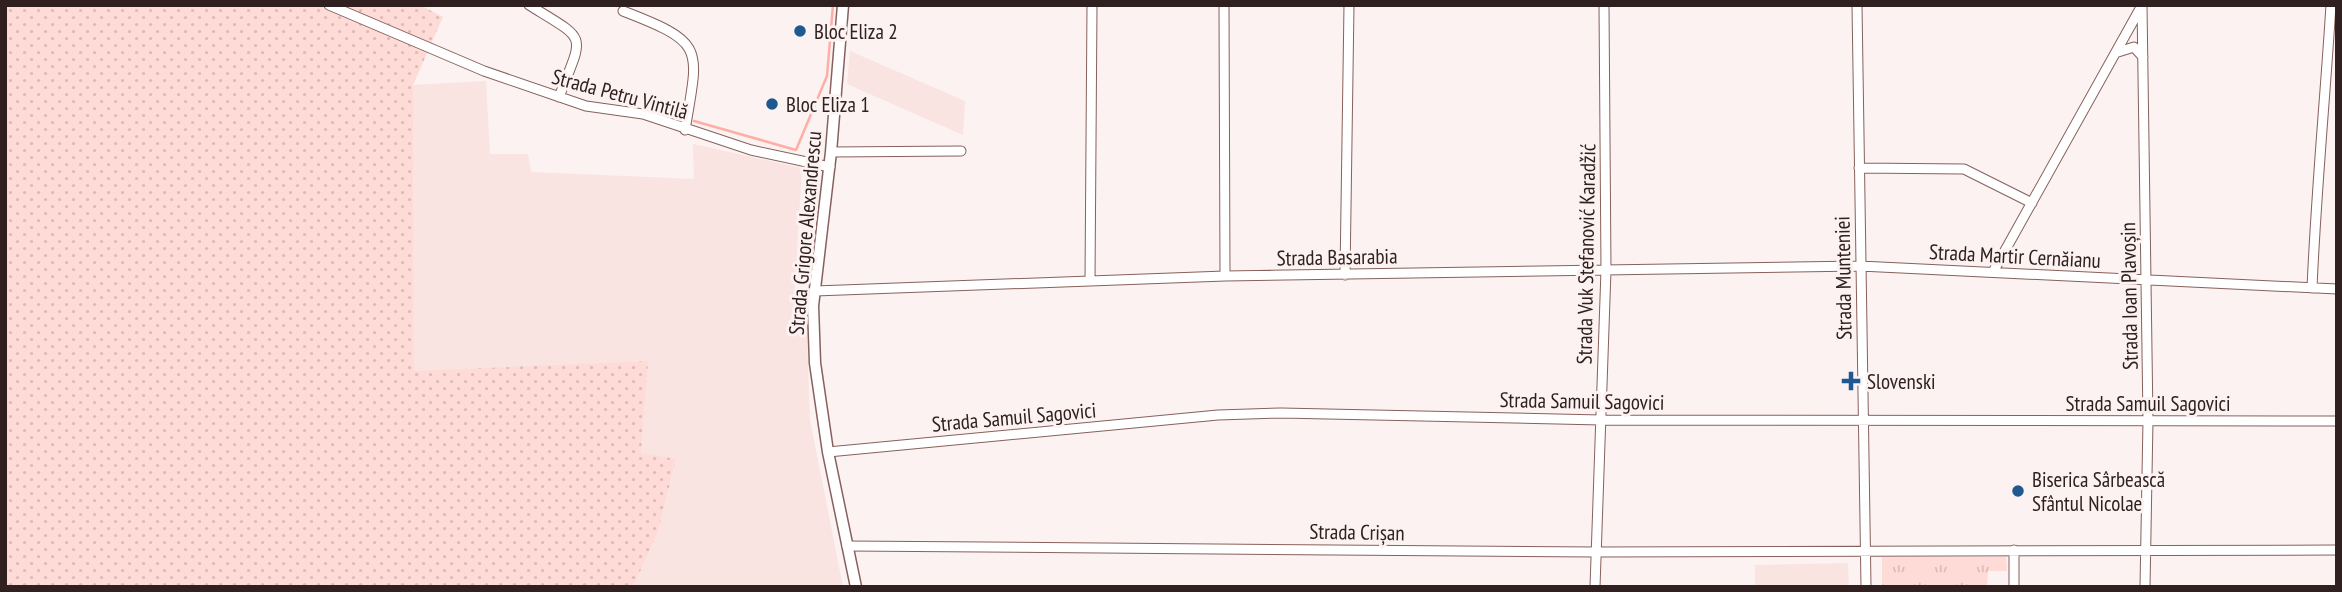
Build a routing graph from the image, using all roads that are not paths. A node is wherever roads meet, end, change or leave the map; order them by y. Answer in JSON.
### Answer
{"nodes":[{"id":1,"x":329,"y":5,"type":"edge"},
{"id":2,"x":529,"y":5,"type":"edge"},
{"id":3,"x":843,"y":5,"type":"edge"},
{"id":4,"x":1092,"y":5,"type":"edge"},
{"id":5,"x":1224,"y":5,"type":"edge"},
{"id":6,"x":1349,"y":5,"type":"edge"},
{"id":7,"x":1604,"y":5,"type":"edge"},
{"id":8,"x":1857,"y":5,"type":"edge"},
{"id":9,"x":2142,"y":5,"type":"edge"},
{"id":10,"x":2331,"y":5,"type":"edge"},
{"id":11,"x":623,"y":11,"type":"dead end"},
{"id":12,"x":2116,"y":53,"type":"junction"},
{"id":13,"x":2144,"y":59,"type":"junction"},
{"id":14,"x":559,"y":97,"type":"junction"},
{"id":15,"x":685,"y":130,"type":"junction"},
{"id":16,"x":961,"y":151,"type":"dead end"},
{"id":17,"x":831,"y":152,"type":"junction"},
{"id":18,"x":830,"y":167,"type":"junction"},
{"id":19,"x":1859,"y":168,"type":"junction"},
{"id":20,"x":2032,"y":203,"type":"junction"},
{"id":21,"x":1860,"y":266,"type":"junction"},
{"id":22,"x":1606,"y":270,"type":"junction"},
{"id":23,"x":1993,"y":272,"type":"junction"},
{"id":24,"x":1345,"y":275,"type":"junction"},
{"id":25,"x":1225,"y":276,"type":"junction"},
{"id":26,"x":2145,"y":280,"type":"junction"},
{"id":27,"x":1090,"y":281,"type":"junction"},
{"id":28,"x":2312,"y":288,"type":"junction"},
{"id":29,"x":2337,"y":289,"type":"edge"},
{"id":30,"x":815,"y":291,"type":"junction"},
{"id":31,"x":1863,"y":419,"type":"junction"},
{"id":32,"x":1601,"y":420,"type":"junction"},
{"id":33,"x":2148,"y":421,"type":"junction"},
{"id":34,"x":2337,"y":421,"type":"edge"},
{"id":35,"x":828,"y":452,"type":"junction"},
{"id":36,"x":847,"y":545,"type":"junction"},
{"id":37,"x":1866,"y":550,"type":"junction"},
{"id":38,"x":2014,"y":550,"type":"junction"},
{"id":39,"x":2145,"y":550,"type":"junction"},
{"id":40,"x":2337,"y":550,"type":"edge"},
{"id":41,"x":1595,"y":552,"type":"junction"},
{"id":42,"x":856,"y":587,"type":"edge"},
{"id":43,"x":1595,"y":587,"type":"edge"},
{"id":44,"x":1867,"y":587,"type":"edge"},
{"id":45,"x":2014,"y":587,"type":"edge"},
{"id":46,"x":2145,"y":587,"type":"edge"}],
"edges":[{"from":1,"to":14,"type":"street","name":"Strada Petru Vintilă"},
{"from":2,"to":14,"type":"street"},
{"from":3,"to":17,"type":"street","name":"Strada Grigore Alexandrescu"},
{"from":4,"to":27,"type":"street"},
{"from":5,"to":25,"type":"street"},
{"from":6,"to":24,"type":"street"},
{"from":7,"to":22,"type":"street","name":"Strada Vuk Stefanović Karadžić"},
{"from":8,"to":19,"type":"street","name":"Strada Munteniei"},
{"from":9,"to":12,"type":"street"},
{"from":9,"to":13,"type":"street","name":"Strada Ioan Plavoșin"},
{"from":10,"to":28,"type":"street"},
{"from":11,"to":15,"type":"street"},
{"from":12,"to":13,"type":"street"},
{"from":12,"to":20,"type":"street"},
{"from":13,"to":26,"type":"street","name":"Strada Ioan Plavoșin"},
{"from":14,"to":15,"type":"street","name":"Strada Petru Vintilă"},
{"from":15,"to":18,"type":"street","name":"Strada Petru Vintilă"},
{"from":16,"to":17,"type":"street"},
{"from":17,"to":18,"type":"street","name":"Strada Grigore Alexandrescu"},
{"from":18,"to":30,"type":"street","name":"Strada Grigore Alexandrescu"},
{"from":19,"to":20,"type":"street"},
{"from":19,"to":21,"type":"street","name":"Strada Munteniei"},
{"from":20,"to":23,"type":"street"},
{"from":21,"to":22,"type":"street","name":"Strada Basarabia"},
{"from":21,"to":23,"type":"street","name":"Strada Martir Cernăianu"},
{"from":21,"to":31,"type":"street","name":"Strada Munteniei"},
{"from":22,"to":24,"type":"street","name":"Strada Basarabia"},
{"from":22,"to":32,"type":"street","name":"Strada Vuk Stefanović Karadžić"},
{"from":23,"to":26,"type":"street","name":"Strada Martir Cernăianu"},
{"from":24,"to":25,"type":"street","name":"Strada Basarabia"},
{"from":25,"to":27,"type":"street","name":"Strada Basarabia"},
{"from":26,"to":28,"type":"street","name":"Strada Martir Cernăianu"},
{"from":26,"to":33,"type":"street","name":"Strada Ioan Plavoșin"},
{"from":27,"to":30,"type":"street","name":"Strada Basarabia"},
{"from":28,"to":29,"type":"street","name":"Strada Martir Cernăianu"},
{"from":30,"to":35,"type":"street","name":"Strada Grigore Alexandrescu"},
{"from":31,"to":32,"type":"street","name":"Strada Samuil Sagovici"},
{"from":31,"to":33,"type":"street","name":"Strada Samuil Sagovici"},
{"from":31,"to":37,"type":"street","name":"Strada Munteniei"},
{"from":32,"to":35,"type":"street","name":"Strada Samuil Sagovici"},
{"from":32,"to":41,"type":"street","name":"Strada Vuk Stefanović Karadžić"},
{"from":33,"to":34,"type":"street","name":"Strada Samuil Sagovici"},
{"from":33,"to":39,"type":"street","name":"Strada Ioan Plavoșin"},
{"from":35,"to":36,"type":"street","name":"Strada Grigore Alexandrescu"},
{"from":36,"to":41,"type":"street","name":"Strada Crișan"},
{"from":36,"to":42,"type":"street","name":"Strada Grigore Alexandrescu"},
{"from":37,"to":38,"type":"street","name":"Strada Crișan"},
{"from":37,"to":41,"type":"street","name":"Strada Crișan"},
{"from":37,"to":44,"type":"street","name":"Strada Munteniei"},
{"from":38,"to":39,"type":"street"},
{"from":38,"to":45,"type":"street"},
{"from":39,"to":40,"type":"street"},
{"from":39,"to":46,"type":"street","name":"Strada Ioan Plavoșin"},
{"from":41,"to":43,"type":"street","name":"Strada Vuk Stefanović Karadžić"}]}
